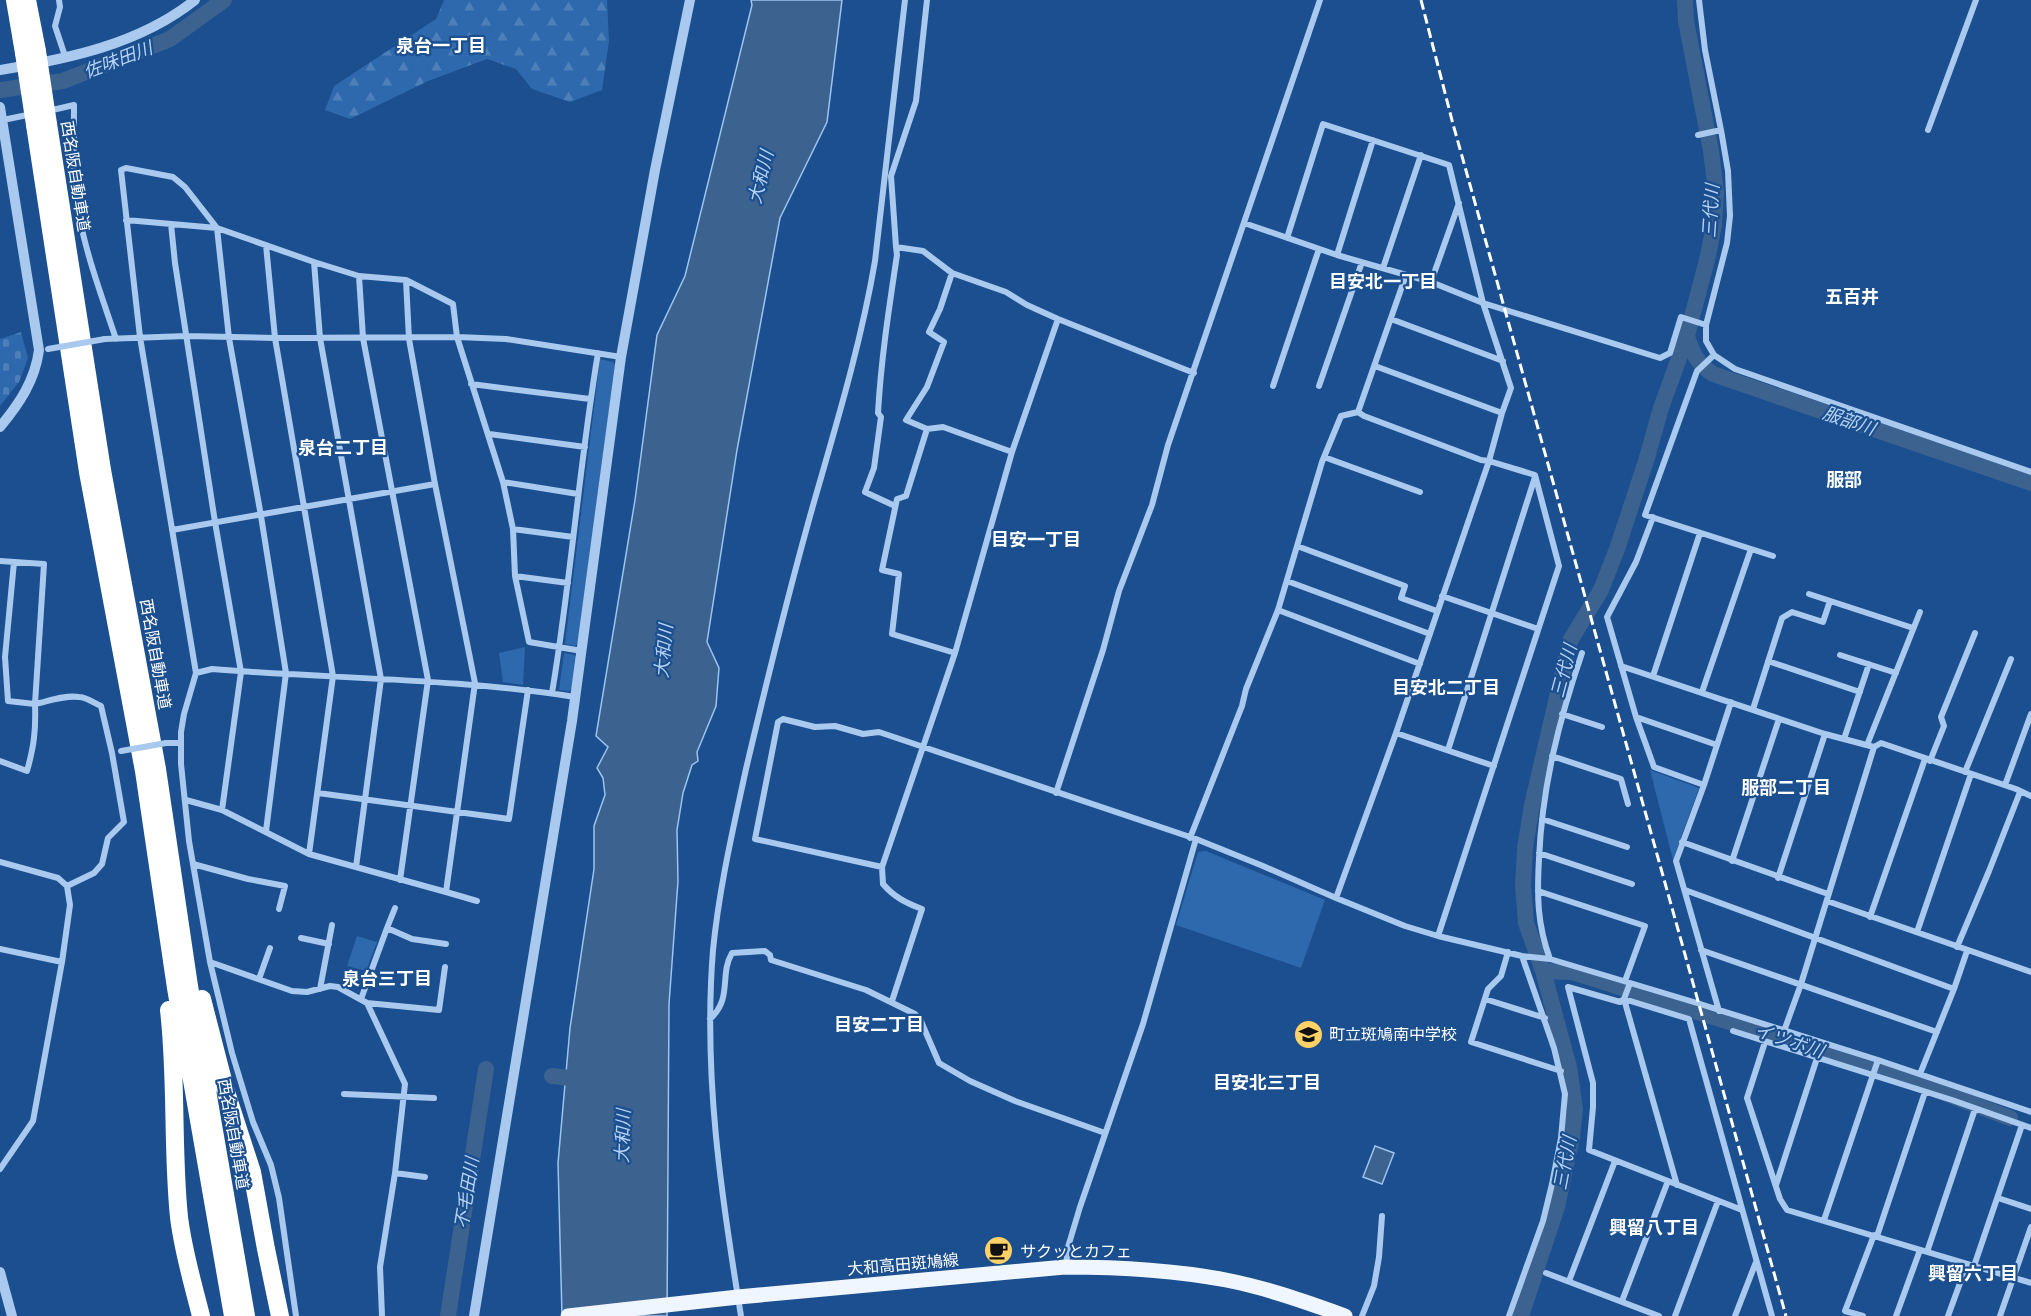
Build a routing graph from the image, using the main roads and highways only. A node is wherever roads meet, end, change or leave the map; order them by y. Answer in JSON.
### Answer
{"nodes":[{"id":1,"x":15,"y":0,"type":"edge"},
{"id":2,"x":27,"y":0,"type":"edge"},
{"id":3,"x":30,"y":52,"type":"junction"},
{"id":4,"x":166,"y":873,"type":"junction"},
{"id":5,"x":201,"y":1316,"type":"edge"},
{"id":6,"x":233,"y":1316,"type":"edge"},
{"id":7,"x":246,"y":1316,"type":"edge"},
{"id":8,"x":280,"y":1316,"type":"edge"},
{"id":9,"x":568,"y":1316,"type":"edge"},
{"id":10,"x":1345,"y":1316,"type":"edge"}],
"edges":[{"from":1,"to":3,"type":"highway","name":"西名阪自動車道"},
{"from":2,"to":3,"type":"highway","name":"西名阪自動車道"},
{"from":3,"to":4,"type":"highway","name":"西名阪自動車道","bridge":true},
{"from":4,"to":5,"type":"highway"},
{"from":4,"to":6,"type":"highway","name":"西名阪自動車道"},
{"from":4,"to":7,"type":"highway","name":"西名阪自動車道"},
{"from":4,"to":8,"type":"highway"},
{"from":9,"to":10,"type":"main road","name":"大和高田斑鳩線"}]}
